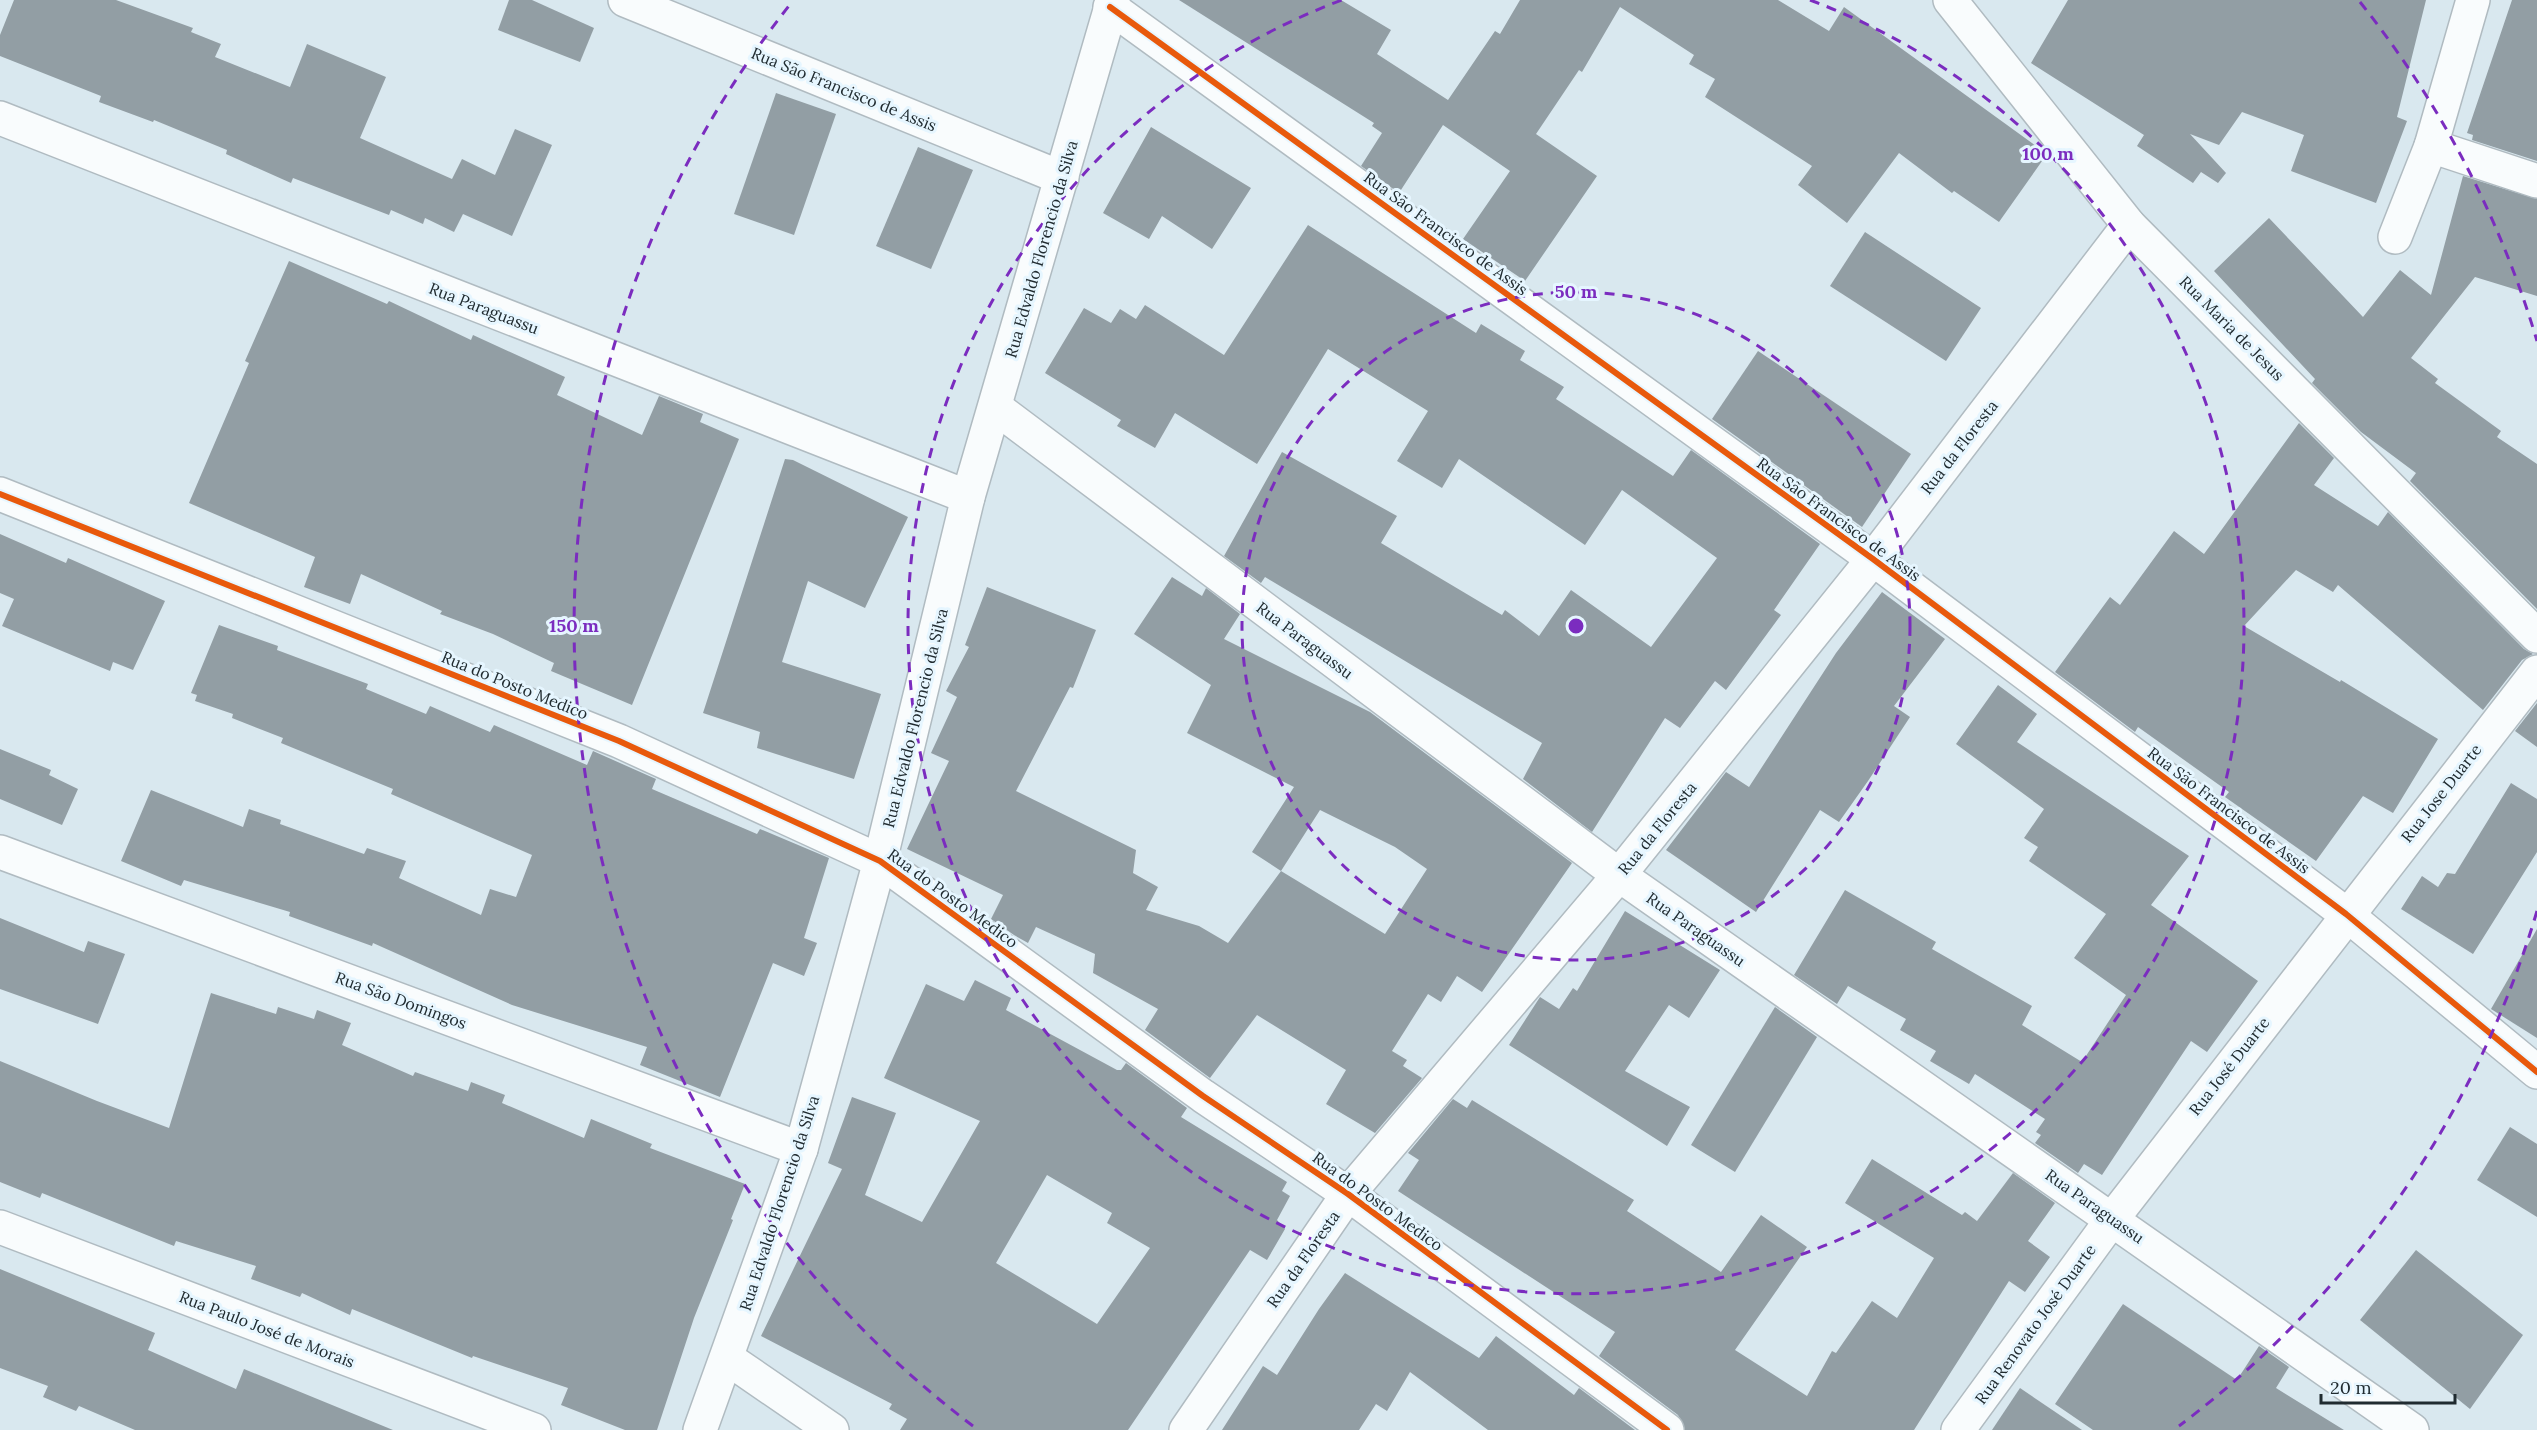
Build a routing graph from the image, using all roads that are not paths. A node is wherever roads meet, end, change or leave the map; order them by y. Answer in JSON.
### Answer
{"nodes":[{"id":1,"x":625,"y":0,"type":"edge"},
{"id":2,"x":1950,"y":0,"type":"edge"},
{"id":3,"x":2473,"y":0,"type":"edge"},
{"id":4,"x":1112,"y":4,"type":"edge"},
{"id":5,"x":0,"y":118,"type":"edge"},
{"id":6,"x":2431,"y":146,"type":"junction"},
{"id":7,"x":1062,"y":178,"type":"junction"},
{"id":8,"x":2537,"y":181,"type":"edge"},
{"id":9,"x":2129,"y":225,"type":"junction"},
{"id":10,"x":2395,"y":237,"type":"dead end"},
{"id":11,"x":995,"y":407,"type":"junction"},
{"id":12,"x":0,"y":494,"type":"edge"},
{"id":13,"x":968,"y":497,"type":"junction"},
{"id":14,"x":1873,"y":559,"type":"junction"},
{"id":15,"x":2537,"y":636,"type":"edge"},
{"id":16,"x":2537,"y":672,"type":"edge"},
{"id":17,"x":0,"y":852,"type":"edge"},
{"id":18,"x":880,"y":861,"type":"junction"},
{"id":19,"x":1619,"y":875,"type":"junction"},
{"id":20,"x":2346,"y":914,"type":"junction"},
{"id":21,"x":2537,"y":1072,"type":"edge"},
{"id":22,"x":801,"y":1149,"type":"junction"},
{"id":23,"x":1348,"y":1194,"type":"junction"},
{"id":24,"x":2113,"y":1218,"type":"junction"},
{"id":25,"x":0,"y":1227,"type":"edge"},
{"id":26,"x":727,"y":1358,"type":"junction"},
{"id":27,"x":534,"y":1430,"type":"edge"},
{"id":28,"x":700,"y":1430,"type":"edge"},
{"id":29,"x":832,"y":1430,"type":"edge"},
{"id":30,"x":1186,"y":1430,"type":"edge"},
{"id":31,"x":1668,"y":1430,"type":"edge"},
{"id":32,"x":1958,"y":1430,"type":"edge"},
{"id":33,"x":2412,"y":1430,"type":"edge"}],
"edges":[{"from":1,"to":7,"type":"street","name":"Rua São Francisco de Assis"},
{"from":2,"to":9,"type":"street","name":"Rua Maria de Jesus"},
{"from":3,"to":6,"type":"street"},
{"from":4,"to":7,"type":"street","name":"Rua Edvaldo Florencio da Silva"},
{"from":4,"to":14,"type":"street","name":"Rua São Francisco de Assis"},
{"from":5,"to":13,"type":"street","name":"Rua Paraguassu"},
{"from":6,"to":8,"type":"street"},
{"from":6,"to":10,"type":"street"},
{"from":7,"to":11,"type":"street","name":"Rua Edvaldo Florencio da Silva"},
{"from":9,"to":14,"type":"street","name":"Rua da Floresta"},
{"from":9,"to":15,"type":"street","name":"Rua Maria de Jesus"},
{"from":11,"to":13,"type":"street","name":"Rua Edvaldo Florencio da Silva"},
{"from":11,"to":19,"type":"street","name":"Rua Paraguassu"},
{"from":12,"to":18,"type":"street","name":"Rua do Posto Medico"},
{"from":13,"to":18,"type":"street","name":"Rua Edvaldo Florencio da Silva"},
{"from":14,"to":19,"type":"street","name":"Rua da Floresta"},
{"from":14,"to":20,"type":"street","name":"Rua São Francisco de Assis"},
{"from":16,"to":20,"type":"street","name":"Rua Jose Duarte"},
{"from":17,"to":22,"type":"street","name":"Rua São Domingos"},
{"from":18,"to":22,"type":"street","name":"Rua Edvaldo Florencio da Silva"},
{"from":18,"to":23,"type":"street","name":"Rua do Posto Medico"},
{"from":19,"to":23,"type":"street","name":"Rua da Floresta"},
{"from":19,"to":24,"type":"street","name":"Rua Paraguassu"},
{"from":20,"to":21,"type":"street","name":"Rua São Francisco de Assis"},
{"from":20,"to":24,"type":"street","name":"Rua José Duarte"},
{"from":22,"to":26,"type":"street","name":"Rua Edvaldo Florencio da Silva"},
{"from":23,"to":30,"type":"street","name":"Rua da Floresta"},
{"from":23,"to":31,"type":"street","name":"Rua do Posto Medico"},
{"from":24,"to":32,"type":"street","name":"Rua Renovato José Duarte"},
{"from":24,"to":33,"type":"street","name":"Rua Paraguassu"},
{"from":25,"to":27,"type":"street","name":"Rua Paulo José de Morais"},
{"from":26,"to":28,"type":"street","name":"Rua Edvaldo Florencio da Silva"},
{"from":26,"to":29,"type":"street"}]}
